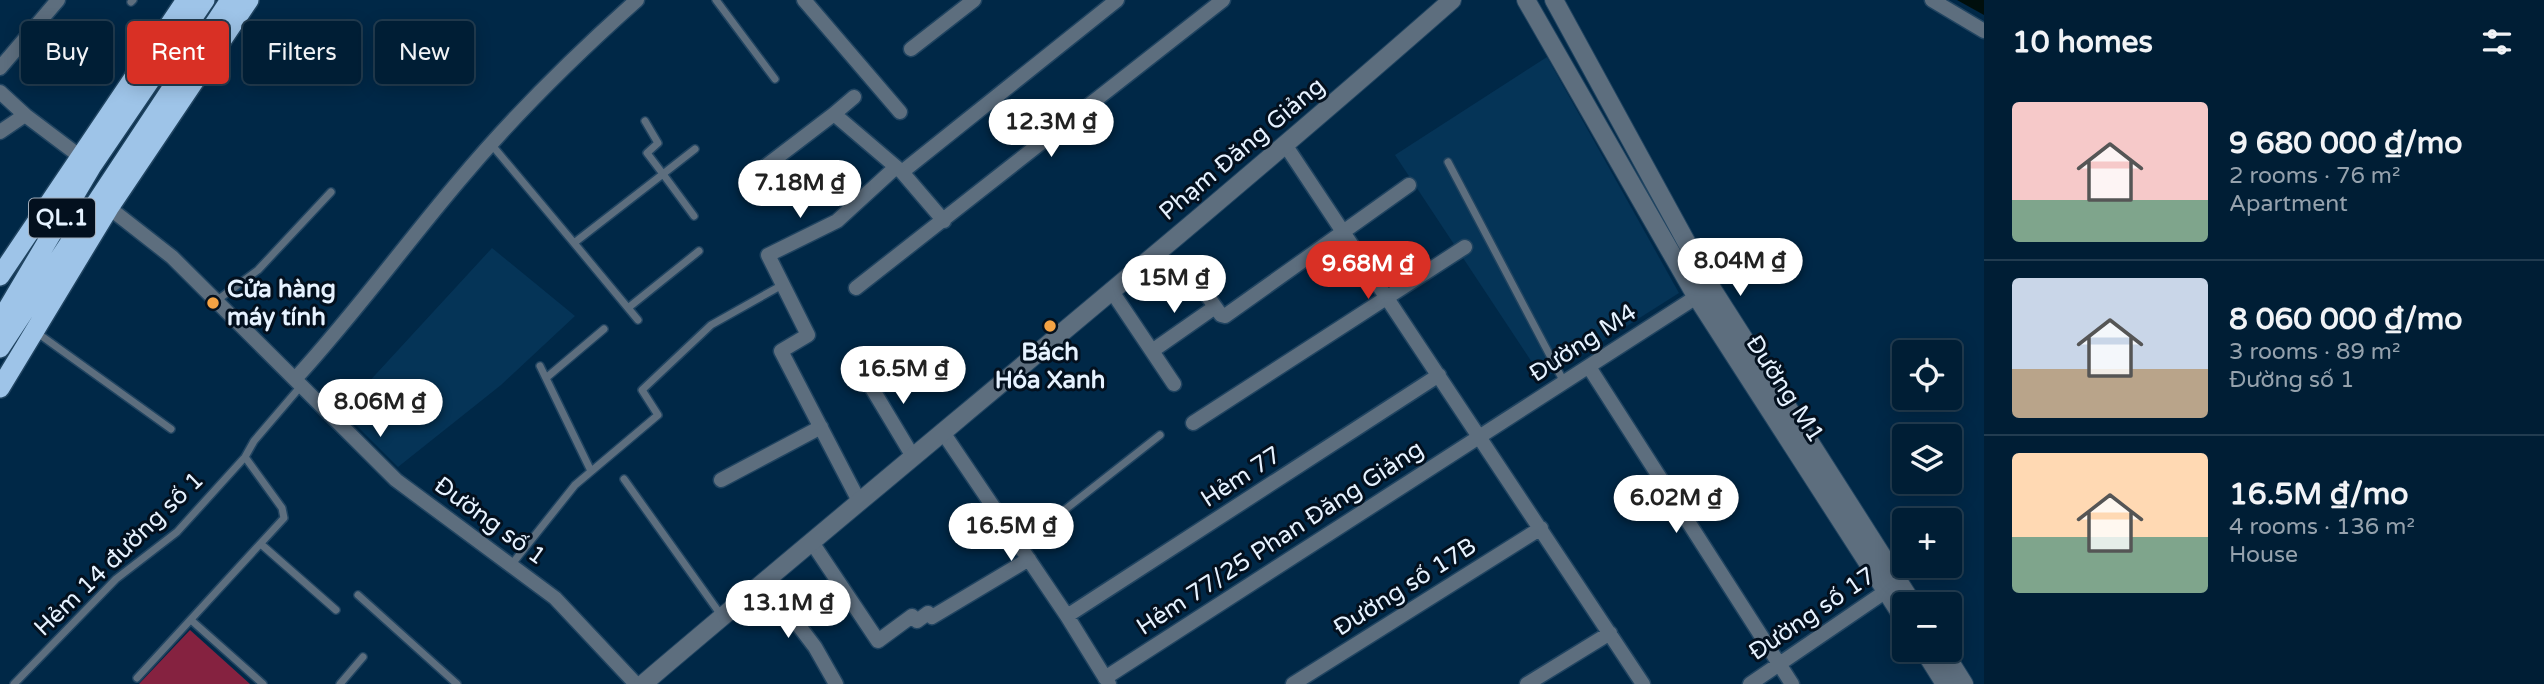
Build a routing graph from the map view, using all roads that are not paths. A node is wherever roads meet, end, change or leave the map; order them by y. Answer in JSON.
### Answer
{"nodes":[{"id":1,"x":58,"y":0,"type":"edge"},
{"id":2,"x":186,"y":0,"type":"edge"},
{"id":3,"x":205,"y":0,"type":"edge"},
{"id":4,"x":230,"y":0,"type":"edge"},
{"id":5,"x":249,"y":0,"type":"edge"},
{"id":6,"x":637,"y":0,"type":"edge"},
{"id":7,"x":716,"y":0,"type":"edge"},
{"id":8,"x":804,"y":0,"type":"edge"},
{"id":9,"x":974,"y":0,"type":"edge"},
{"id":10,"x":1116,"y":0,"type":"edge"},
{"id":11,"x":1223,"y":0,"type":"edge"},
{"id":12,"x":1452,"y":0,"type":"edge"},
{"id":13,"x":1526,"y":0,"type":"edge"},
{"id":14,"x":1554,"y":0,"type":"edge"},
{"id":15,"x":1932,"y":0,"type":"edge"},
{"id":16,"x":1984,"y":31,"type":"edge"},
{"id":17,"x":911,"y":49,"type":"dead end"},
{"id":18,"x":0,"y":68,"type":"edge"},
{"id":19,"x":775,"y":79,"type":"dead end"},
{"id":20,"x":0,"y":92,"type":"edge"},
{"id":21,"x":853,"y":97,"type":"dead end"},
{"id":22,"x":900,"y":112,"type":"dead end"},
{"id":23,"x":834,"y":114,"type":"junction"},
{"id":24,"x":25,"y":116,"type":"junction"},
{"id":25,"x":645,"y":121,"type":"dead end"},
{"id":26,"x":105,"y":124,"type":"junction"},
{"id":27,"x":0,"y":132,"type":"edge"},
{"id":28,"x":491,"y":144,"type":"junction"},
{"id":29,"x":106,"y":146,"type":"junction"},
{"id":30,"x":1286,"y":146,"type":"junction"},
{"id":31,"x":695,"y":149,"type":"dead end"},
{"id":32,"x":87,"y":162,"type":"junction"},
{"id":33,"x":1448,"y":162,"type":"dead end"},
{"id":34,"x":899,"y":170,"type":"junction"},
{"id":35,"x":663,"y":174,"type":"junction"},
{"id":36,"x":749,"y":179,"type":"dead end"},
{"id":37,"x":1409,"y":185,"type":"dead end"},
{"id":38,"x":331,"y":192,"type":"dead end"},
{"id":39,"x":104,"y":204,"type":"junction"},
{"id":40,"x":694,"y":216,"type":"dead end"},
{"id":41,"x":944,"y":221,"type":"junction"},
{"id":42,"x":1343,"y":232,"type":"junction"},
{"id":43,"x":574,"y":243,"type":"junction"},
{"id":44,"x":1465,"y":247,"type":"dead end"},
{"id":45,"x":699,"y":251,"type":"dead end"},
{"id":46,"x":0,"y":276,"type":"edge"},
{"id":47,"x":1194,"y":276,"type":"dead end"},
{"id":48,"x":784,"y":284,"type":"junction"},
{"id":49,"x":856,"y":288,"type":"dead end"},
{"id":50,"x":1111,"y":290,"type":"junction"},
{"id":51,"x":1703,"y":292,"type":"junction"},
{"id":52,"x":1386,"y":296,"type":"junction"},
{"id":53,"x":215,"y":301,"type":"junction"},
{"id":54,"x":1215,"y":307,"type":"junction"},
{"id":55,"x":628,"y":308,"type":"junction"},
{"id":56,"x":19,"y":315,"type":"edge"},
{"id":57,"x":638,"y":320,"type":"dead end"},
{"id":58,"x":604,"y":329,"type":"dead end"},
{"id":59,"x":0,"y":348,"type":"edge"},
{"id":60,"x":1152,"y":351,"type":"junction"},
{"id":61,"x":0,"y":364,"type":"edge"},
{"id":62,"x":540,"y":366,"type":"dead end"},
{"id":63,"x":1589,"y":367,"type":"junction"},
{"id":64,"x":864,"y":374,"type":"dead end"},
{"id":65,"x":1439,"y":376,"type":"junction"},
{"id":66,"x":546,"y":378,"type":"junction"},
{"id":67,"x":298,"y":382,"type":"junction"},
{"id":68,"x":1564,"y":382,"type":"junction"},
{"id":69,"x":1174,"y":384,"type":"dead end"},
{"id":70,"x":0,"y":388,"type":"edge"},
{"id":71,"x":1194,"y":424,"type":"dead end"},
{"id":72,"x":821,"y":427,"type":"junction"},
{"id":73,"x":172,"y":429,"type":"dead end"},
{"id":74,"x":942,"y":431,"type":"junction"},
{"id":75,"x":1160,"y":435,"type":"dead end"},
{"id":76,"x":1480,"y":437,"type":"junction"},
{"id":77,"x":912,"y":455,"type":"junction"},
{"id":78,"x":245,"y":457,"type":"junction"},
{"id":79,"x":591,"y":471,"type":"junction"},
{"id":80,"x":624,"y":479,"type":"dead end"},
{"id":81,"x":721,"y":480,"type":"dead end"},
{"id":82,"x":859,"y":501,"type":"junction"},
{"id":83,"x":1541,"y":528,"type":"junction"},
{"id":84,"x":811,"y":541,"type":"junction"},
{"id":85,"x":262,"y":545,"type":"junction"},
{"id":86,"x":1020,"y":545,"type":"junction"},
{"id":87,"x":1029,"y":559,"type":"junction"},
{"id":88,"x":512,"y":564,"type":"junction"},
{"id":89,"x":764,"y":580,"type":"junction"},
{"id":90,"x":1893,"y":587,"type":"junction"},
{"id":91,"x":1895,"y":592,"type":"edge"},
{"id":92,"x":1899,"y":592,"type":"edge"},
{"id":93,"x":358,"y":595,"type":"dead end"},
{"id":94,"x":336,"y":610,"type":"dead end"},
{"id":95,"x":722,"y":616,"type":"junction"},
{"id":96,"x":1068,"y":616,"type":"junction"},
{"id":97,"x":191,"y":620,"type":"junction"},
{"id":98,"x":1610,"y":634,"type":"junction"},
{"id":99,"x":363,"y":656,"type":"dead end"},
{"id":100,"x":1931,"y":662,"type":"edge"},
{"id":101,"x":1950,"y":662,"type":"edge"},
{"id":102,"x":1780,"y":664,"type":"junction"},
{"id":103,"x":137,"y":678,"type":"dead end"},
{"id":104,"x":1107,"y":681,"type":"edge"},
{"id":105,"x":14,"y":684,"type":"edge"},
{"id":106,"x":262,"y":684,"type":"edge"},
{"id":107,"x":340,"y":684,"type":"edge"},
{"id":108,"x":457,"y":684,"type":"edge"},
{"id":109,"x":636,"y":684,"type":"edge"},
{"id":110,"x":643,"y":684,"type":"edge"},
{"id":111,"x":836,"y":684,"type":"edge"},
{"id":112,"x":1293,"y":684,"type":"edge"},
{"id":113,"x":1527,"y":684,"type":"edge"},
{"id":114,"x":1643,"y":684,"type":"edge"},
{"id":115,"x":1750,"y":684,"type":"edge"},
{"id":116,"x":1792,"y":684,"type":"edge"},
{"id":117,"x":1945,"y":684,"type":"edge"},
{"id":118,"x":1964,"y":684,"type":"edge"}],
"edges":[{"from":1,"to":18,"type":"street"},
{"from":2,"to":26,"type":"highway","number":"QL.1"},
{"from":3,"to":29,"type":"highway","number":"QL.1"},
{"from":4,"to":39,"type":"highway","number":"QL.1"},
{"from":5,"to":39,"type":"highway","number":"QL.1"},
{"from":6,"to":28,"type":"street"},
{"from":7,"to":19,"type":"lane"},
{"from":8,"to":22,"type":"street"},
{"from":9,"to":17,"type":"street"},
{"from":10,"to":34,"type":"street"},
{"from":11,"to":41,"type":"street"},
{"from":12,"to":30,"type":"street","name":"Phạm Đăng Giảng"},
{"from":13,"to":51,"type":"street","name":"Đường M1"},
{"from":14,"to":51,"type":"street","name":"Đường M1"},
{"from":15,"to":16,"type":"street"},
{"from":20,"to":24,"type":"street"},
{"from":21,"to":23,"type":"street"},
{"from":23,"to":34,"type":"street"},
{"from":23,"to":36,"type":"street"},
{"from":24,"to":27,"type":"street"},
{"from":24,"to":32,"type":"street"},
{"from":25,"to":35,"type":"lane"},
{"from":26,"to":29,"type":"highway"},
{"from":26,"to":32,"type":"highway","number":"QL.1"},
{"from":28,"to":43,"type":"lane"},
{"from":28,"to":67,"type":"street"},
{"from":29,"to":32,"type":"highway","number":"QL.1"},
{"from":30,"to":42,"type":"street"},
{"from":30,"to":50,"type":"street","name":"Phạm Đăng Giảng"},
{"from":31,"to":35,"type":"lane"},
{"from":32,"to":46,"type":"highway","number":"QL.1"},
{"from":32,"to":56,"type":"highway","number":"QL.1"},
{"from":33,"to":68,"type":"lane"},
{"from":34,"to":41,"type":"street"},
{"from":34,"to":48,"type":"street"},
{"from":35,"to":40,"type":"lane"},
{"from":35,"to":43,"type":"lane"},
{"from":37,"to":42,"type":"street"},
{"from":38,"to":53,"type":"lane"},
{"from":39,"to":53,"type":"street","name":"Đường số 1"},
{"from":39,"to":56,"type":"highway","number":"QL.1"},
{"from":41,"to":49,"type":"street"},
{"from":42,"to":52,"type":"street"},
{"from":42,"to":54,"type":"street"},
{"from":43,"to":55,"type":"lane"},
{"from":44,"to":52,"type":"street"},
{"from":45,"to":55,"type":"lane"},
{"from":47,"to":54,"type":"street"},
{"from":48,"to":72,"type":"street"},
{"from":48,"to":79,"type":"lane"},
{"from":50,"to":60,"type":"street"},
{"from":50,"to":74,"type":"street","name":"Phạm Đăng Giảng"},
{"from":51,"to":63,"type":"street","name":"Đường M4"},
{"from":51,"to":90,"type":"street","name":"Đường M1"},
{"from":52,"to":65,"type":"street"},
{"from":52,"to":71,"type":"street"},
{"from":53,"to":67,"type":"street","name":"Đường số 1"},
{"from":54,"to":60,"type":"street"},
{"from":55,"to":57,"type":"lane"},
{"from":56,"to":59,"type":"highway","number":"QL.1"},
{"from":56,"to":61,"type":"highway","number":"QL.1"},
{"from":56,"to":70,"type":"highway","number":"QL.1"},
{"from":56,"to":73,"type":"lane"},
{"from":58,"to":66,"type":"lane"},
{"from":60,"to":69,"type":"street"},
{"from":62,"to":66,"type":"lane"},
{"from":63,"to":68,"type":"street","name":"Đường M4"},
{"from":63,"to":102,"type":"street"},
{"from":64,"to":77,"type":"street"},
{"from":65,"to":76,"type":"street"},
{"from":65,"to":96,"type":"street","name":"Hẻm 77"},
{"from":66,"to":79,"type":"lane"},
{"from":67,"to":78,"type":"lane","name":"Hẻm 14 đường số 1"},
{"from":67,"to":88,"type":"street","name":"Đường số 1"},
{"from":68,"to":76,"type":"street","name":"Đường M4"},
{"from":72,"to":81,"type":"street"},
{"from":72,"to":82,"type":"street"},
{"from":74,"to":77,"type":"street","name":"Phạm Đăng Giảng"},
{"from":74,"to":86,"type":"street"},
{"from":75,"to":86,"type":"lane"},
{"from":76,"to":83,"type":"street"},
{"from":76,"to":104,"type":"street","name":"Hẻm 77/25 Phan Đăng Giảng"},
{"from":77,"to":82,"type":"street","name":"Phạm Đăng Giảng"},
{"from":78,"to":85,"type":"lane"},
{"from":78,"to":105,"type":"lane","name":"Hẻm 14 đường số 1"},
{"from":79,"to":88,"type":"lane"},
{"from":80,"to":95,"type":"lane"},
{"from":82,"to":84,"type":"street","name":"Phạm Đăng Giảng"},
{"from":83,"to":98,"type":"street"},
{"from":83,"to":112,"type":"street","name":"Đường số 17B"},
{"from":84,"to":87,"type":"street"},
{"from":84,"to":89,"type":"street","name":"Phạm Đăng Giảng"},
{"from":85,"to":94,"type":"lane"},
{"from":85,"to":97,"type":"lane"},
{"from":86,"to":87,"type":"street"},
{"from":87,"to":96,"type":"street"},
{"from":88,"to":109,"type":"street","name":"Đường số 1"},
{"from":89,"to":95,"type":"street","name":"Phạm Đăng Giảng"},
{"from":89,"to":111,"type":"street"},
{"from":90,"to":91,"type":"street","name":"Đường M1"},
{"from":90,"to":92,"type":"street","name":"Đường M1"},
{"from":90,"to":102,"type":"street","name":"Đường số 17"},
{"from":93,"to":108,"type":"lane"},
{"from":95,"to":110,"type":"street","name":"Phạm Đăng Giảng"},
{"from":96,"to":104,"type":"street"},
{"from":97,"to":103,"type":"lane"},
{"from":97,"to":106,"type":"lane"},
{"from":98,"to":113,"type":"street"},
{"from":98,"to":114,"type":"street"},
{"from":99,"to":107,"type":"lane"},
{"from":100,"to":117,"type":"street"},
{"from":101,"to":118,"type":"street"},
{"from":102,"to":115,"type":"street","name":"Đường số 17"},
{"from":102,"to":116,"type":"street"}]}
